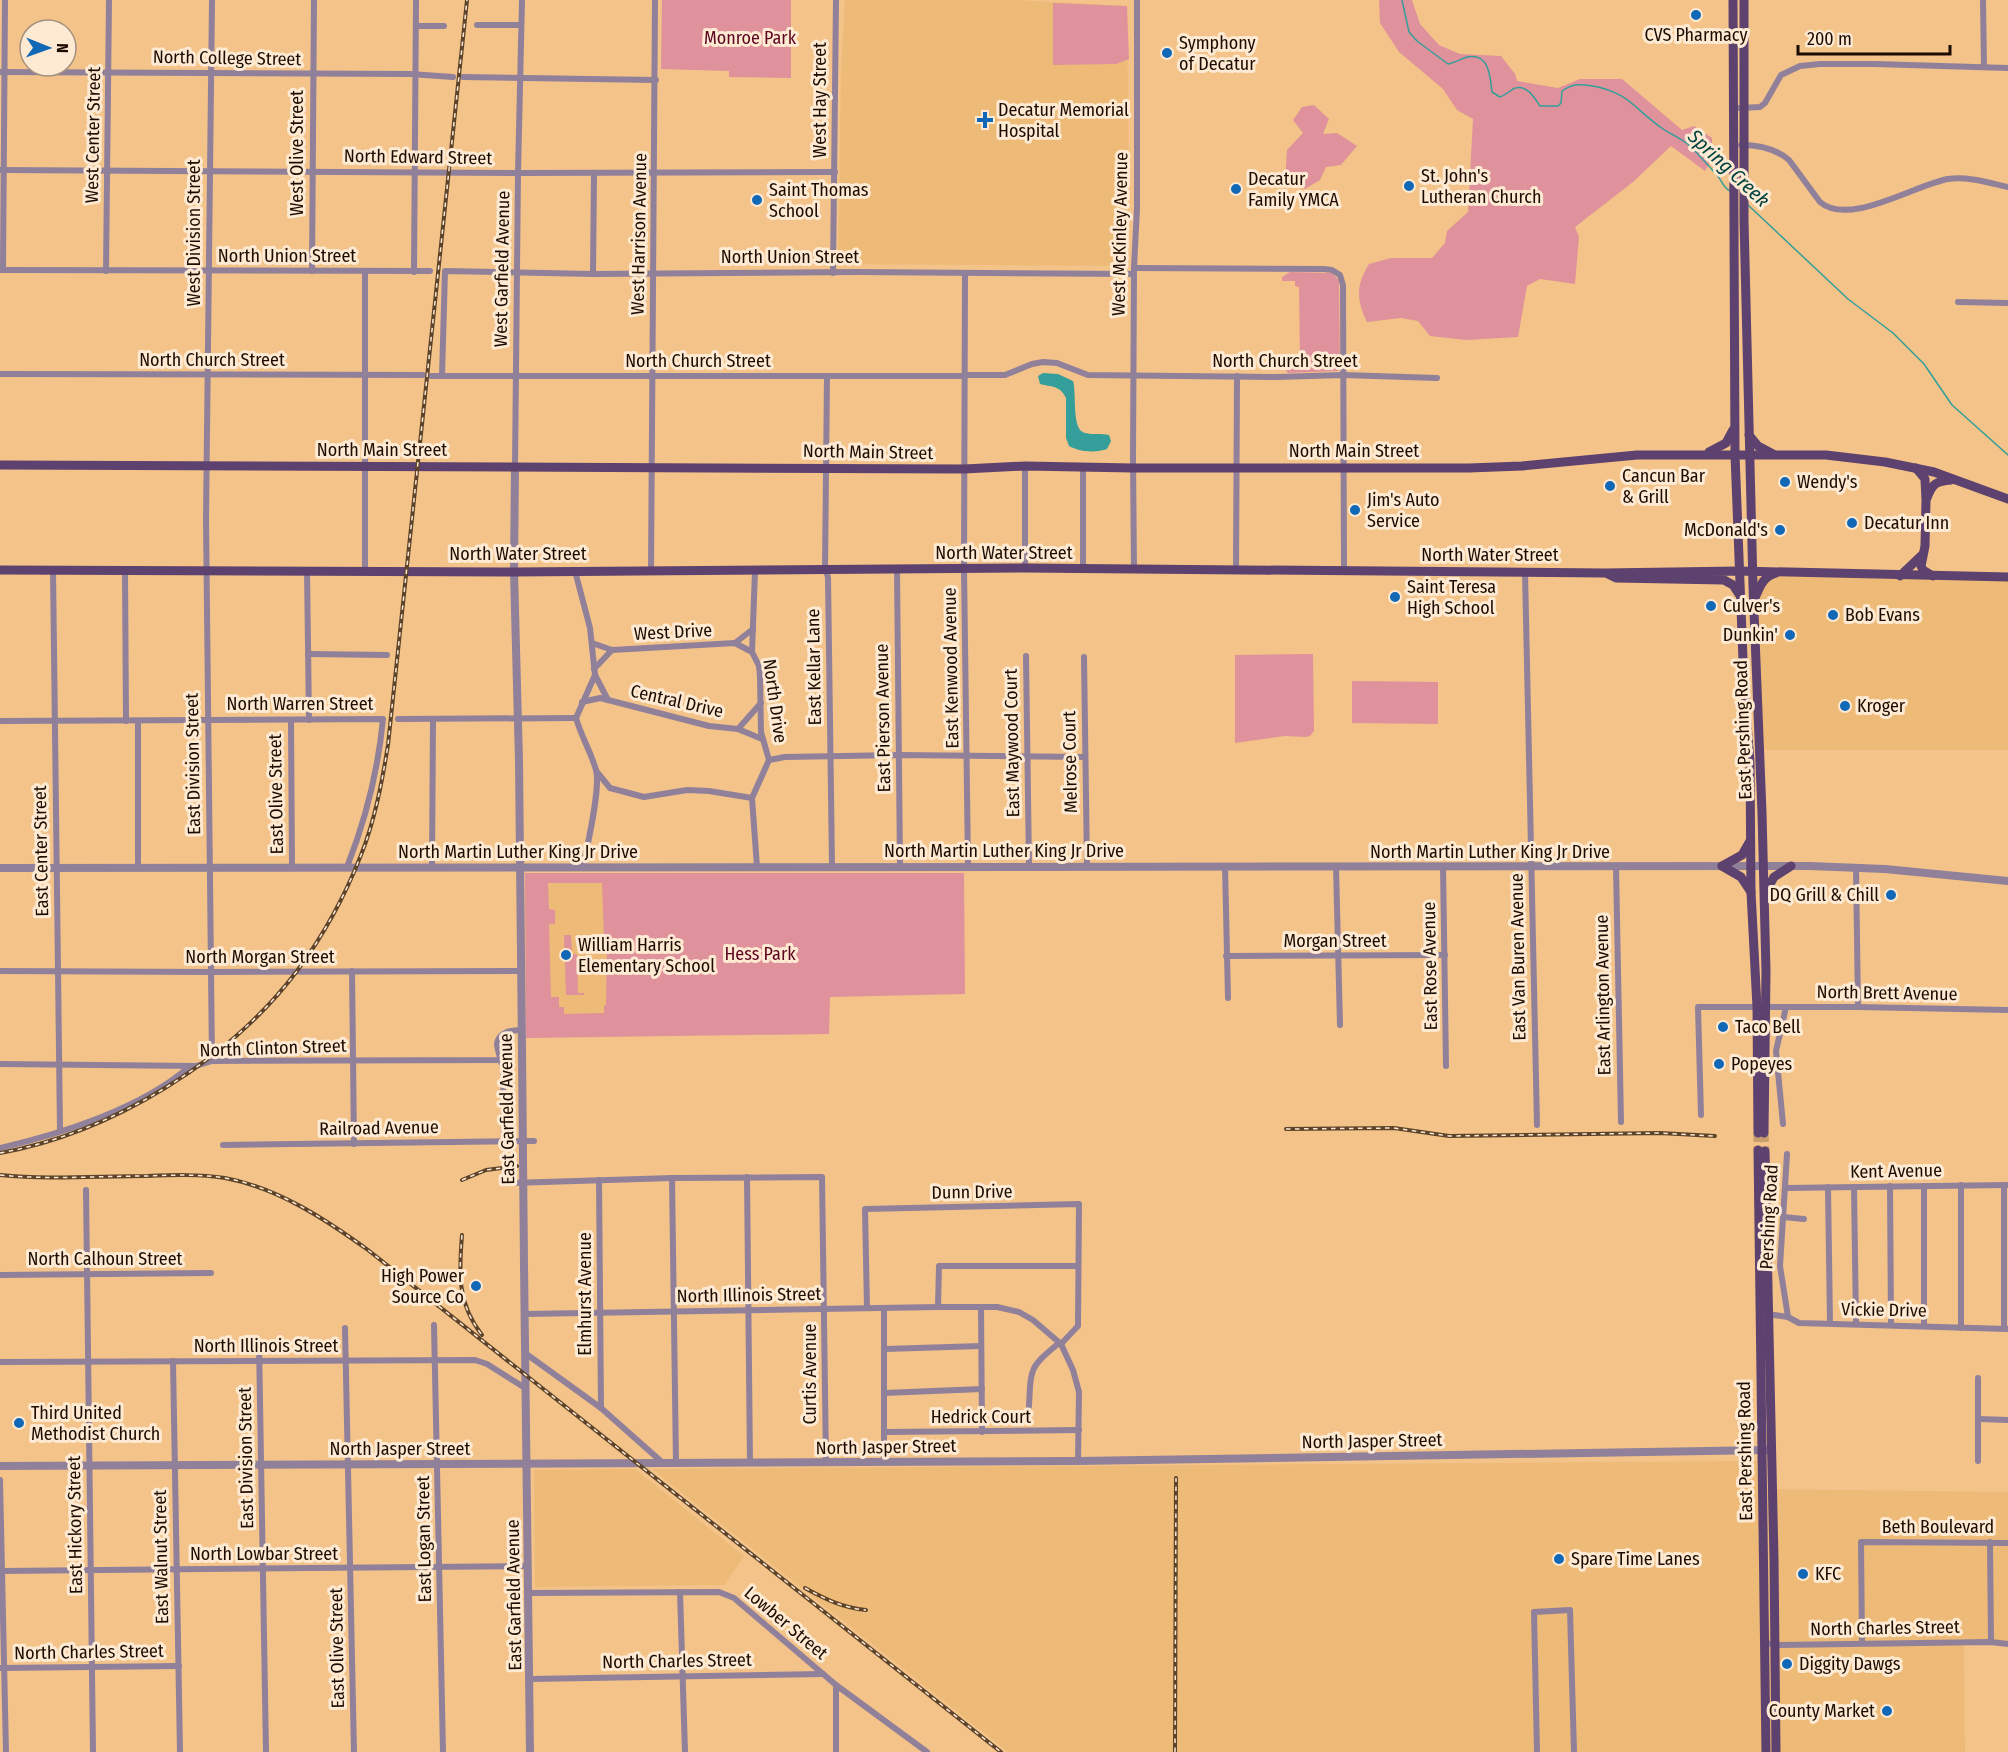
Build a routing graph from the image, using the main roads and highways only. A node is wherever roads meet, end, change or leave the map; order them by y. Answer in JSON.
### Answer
{"nodes":[{"id":1,"x":1733,"y":0,"type":"edge"},
{"id":2,"x":1744,"y":0,"type":"edge"},
{"id":3,"x":1739,"y":108,"type":"junction"},
{"id":4,"x":1735,"y":425,"type":"junction"},
{"id":5,"x":1749,"y":435,"type":"junction"},
{"id":6,"x":1704,"y":454,"type":"junction"},
{"id":7,"x":1736,"y":454,"type":"junction"},
{"id":8,"x":1749,"y":455,"type":"junction"},
{"id":9,"x":1775,"y":455,"type":"junction"},
{"id":10,"x":0,"y":465,"type":"edge"},
{"id":11,"x":1915,"y":467,"type":"junction"},
{"id":12,"x":1956,"y":479,"type":"junction"},
{"id":13,"x":1750,"y":499,"type":"junction"},
{"id":14,"x":2008,"y":499,"type":"edge"},
{"id":15,"x":1926,"y":500,"type":"junction"},
{"id":16,"x":1922,"y":555,"type":"junction"},
{"id":17,"x":0,"y":570,"type":"edge"},
{"id":18,"x":1739,"y":571,"type":"junction"},
{"id":19,"x":1752,"y":572,"type":"junction"},
{"id":20,"x":1778,"y":572,"type":"junction"},
{"id":21,"x":1605,"y":573,"type":"junction"},
{"id":22,"x":1900,"y":576,"type":"junction"},
{"id":23,"x":1935,"y":577,"type":"junction"},
{"id":24,"x":2008,"y":577,"type":"edge"},
{"id":25,"x":1740,"y":597,"type":"junction"},
{"id":26,"x":1754,"y":603,"type":"junction"},
{"id":27,"x":1751,"y":839,"type":"junction"},
{"id":28,"x":1791,"y":866,"type":"road end"},
{"id":29,"x":1751,"y":892,"type":"junction"},
{"id":30,"x":1764,"y":895,"type":"junction"},
{"id":31,"x":1761,"y":1007,"type":"junction"},
{"id":32,"x":1761,"y":1133,"type":"tunnel mouth"},
{"id":33,"x":1761,"y":1150,"type":"tunnel mouth"},
{"id":34,"x":1765,"y":1314,"type":"junction"},
{"id":35,"x":1766,"y":1752,"type":"edge"},
{"id":36,"x":1776,"y":1752,"type":"edge"}],
"edges":[{"from":1,"to":3,"type":"main road"},
{"from":2,"to":3,"type":"main road"},
{"from":3,"to":4,"type":"main road"},
{"from":3,"to":5,"type":"main road","name":"East Pershing Road"},
{"from":4,"to":6,"type":"main road"},
{"from":4,"to":7,"type":"main road"},
{"from":5,"to":8,"type":"main road","name":"East Pershing Road"},
{"from":5,"to":9,"type":"main road"},
{"from":6,"to":7,"type":"main road","name":"North Main Street"},
{"from":6,"to":10,"type":"main road","name":"North Main Street"},
{"from":7,"to":8,"type":"main road","name":"North Main Street"},
{"from":7,"to":13,"type":"main road"},
{"from":7,"to":18,"type":"main road"},
{"from":8,"to":9,"type":"main road","name":"North Main Street"},
{"from":8,"to":13,"type":"main road","name":"East Pershing Road"},
{"from":9,"to":11,"type":"main road","name":"North Main Street"},
{"from":11,"to":12,"type":"main road","name":"North Main Street"},
{"from":11,"to":15,"type":"main road"},
{"from":12,"to":14,"type":"main road","name":"North Main Street"},
{"from":12,"to":15,"type":"main road"},
{"from":13,"to":19,"type":"main road","name":"East Pershing Road"},
{"from":15,"to":16,"type":"main road"},
{"from":16,"to":22,"type":"main road"},
{"from":16,"to":23,"type":"main road"},
{"from":17,"to":21,"type":"main road","name":"North Water Street"},
{"from":18,"to":19,"type":"main road","name":"North Water Street"},
{"from":18,"to":21,"type":"main road","name":"North Water Street"},
{"from":18,"to":25,"type":"main road"},
{"from":19,"to":20,"type":"main road","name":"North Water Street"},
{"from":19,"to":26,"type":"main road","name":"East Pershing Road"},
{"from":20,"to":22,"type":"main road","name":"North Water Street"},
{"from":20,"to":26,"type":"main road"},
{"from":21,"to":25,"type":"main road"},
{"from":22,"to":23,"type":"main road","name":"North Water Street"},
{"from":23,"to":24,"type":"main road","name":"North Water Street"},
{"from":25,"to":27,"type":"main road"},
{"from":26,"to":30,"type":"main road","name":"East Pershing Road"},
{"from":27,"to":29,"type":"main road"},
{"from":27,"to":29,"type":"main road"},
{"from":28,"to":30,"type":"main road"},
{"from":29,"to":31,"type":"main road"},
{"from":30,"to":31,"type":"main road","name":"East Pershing Road"},
{"from":31,"to":32,"type":"main road"},
{"from":33,"to":34,"type":"main road","name":"East Pershing Road"},
{"from":34,"to":35,"type":"main road","name":"East Pershing Road"},
{"from":34,"to":36,"type":"main road","name":"East Pershing Road"}]}
